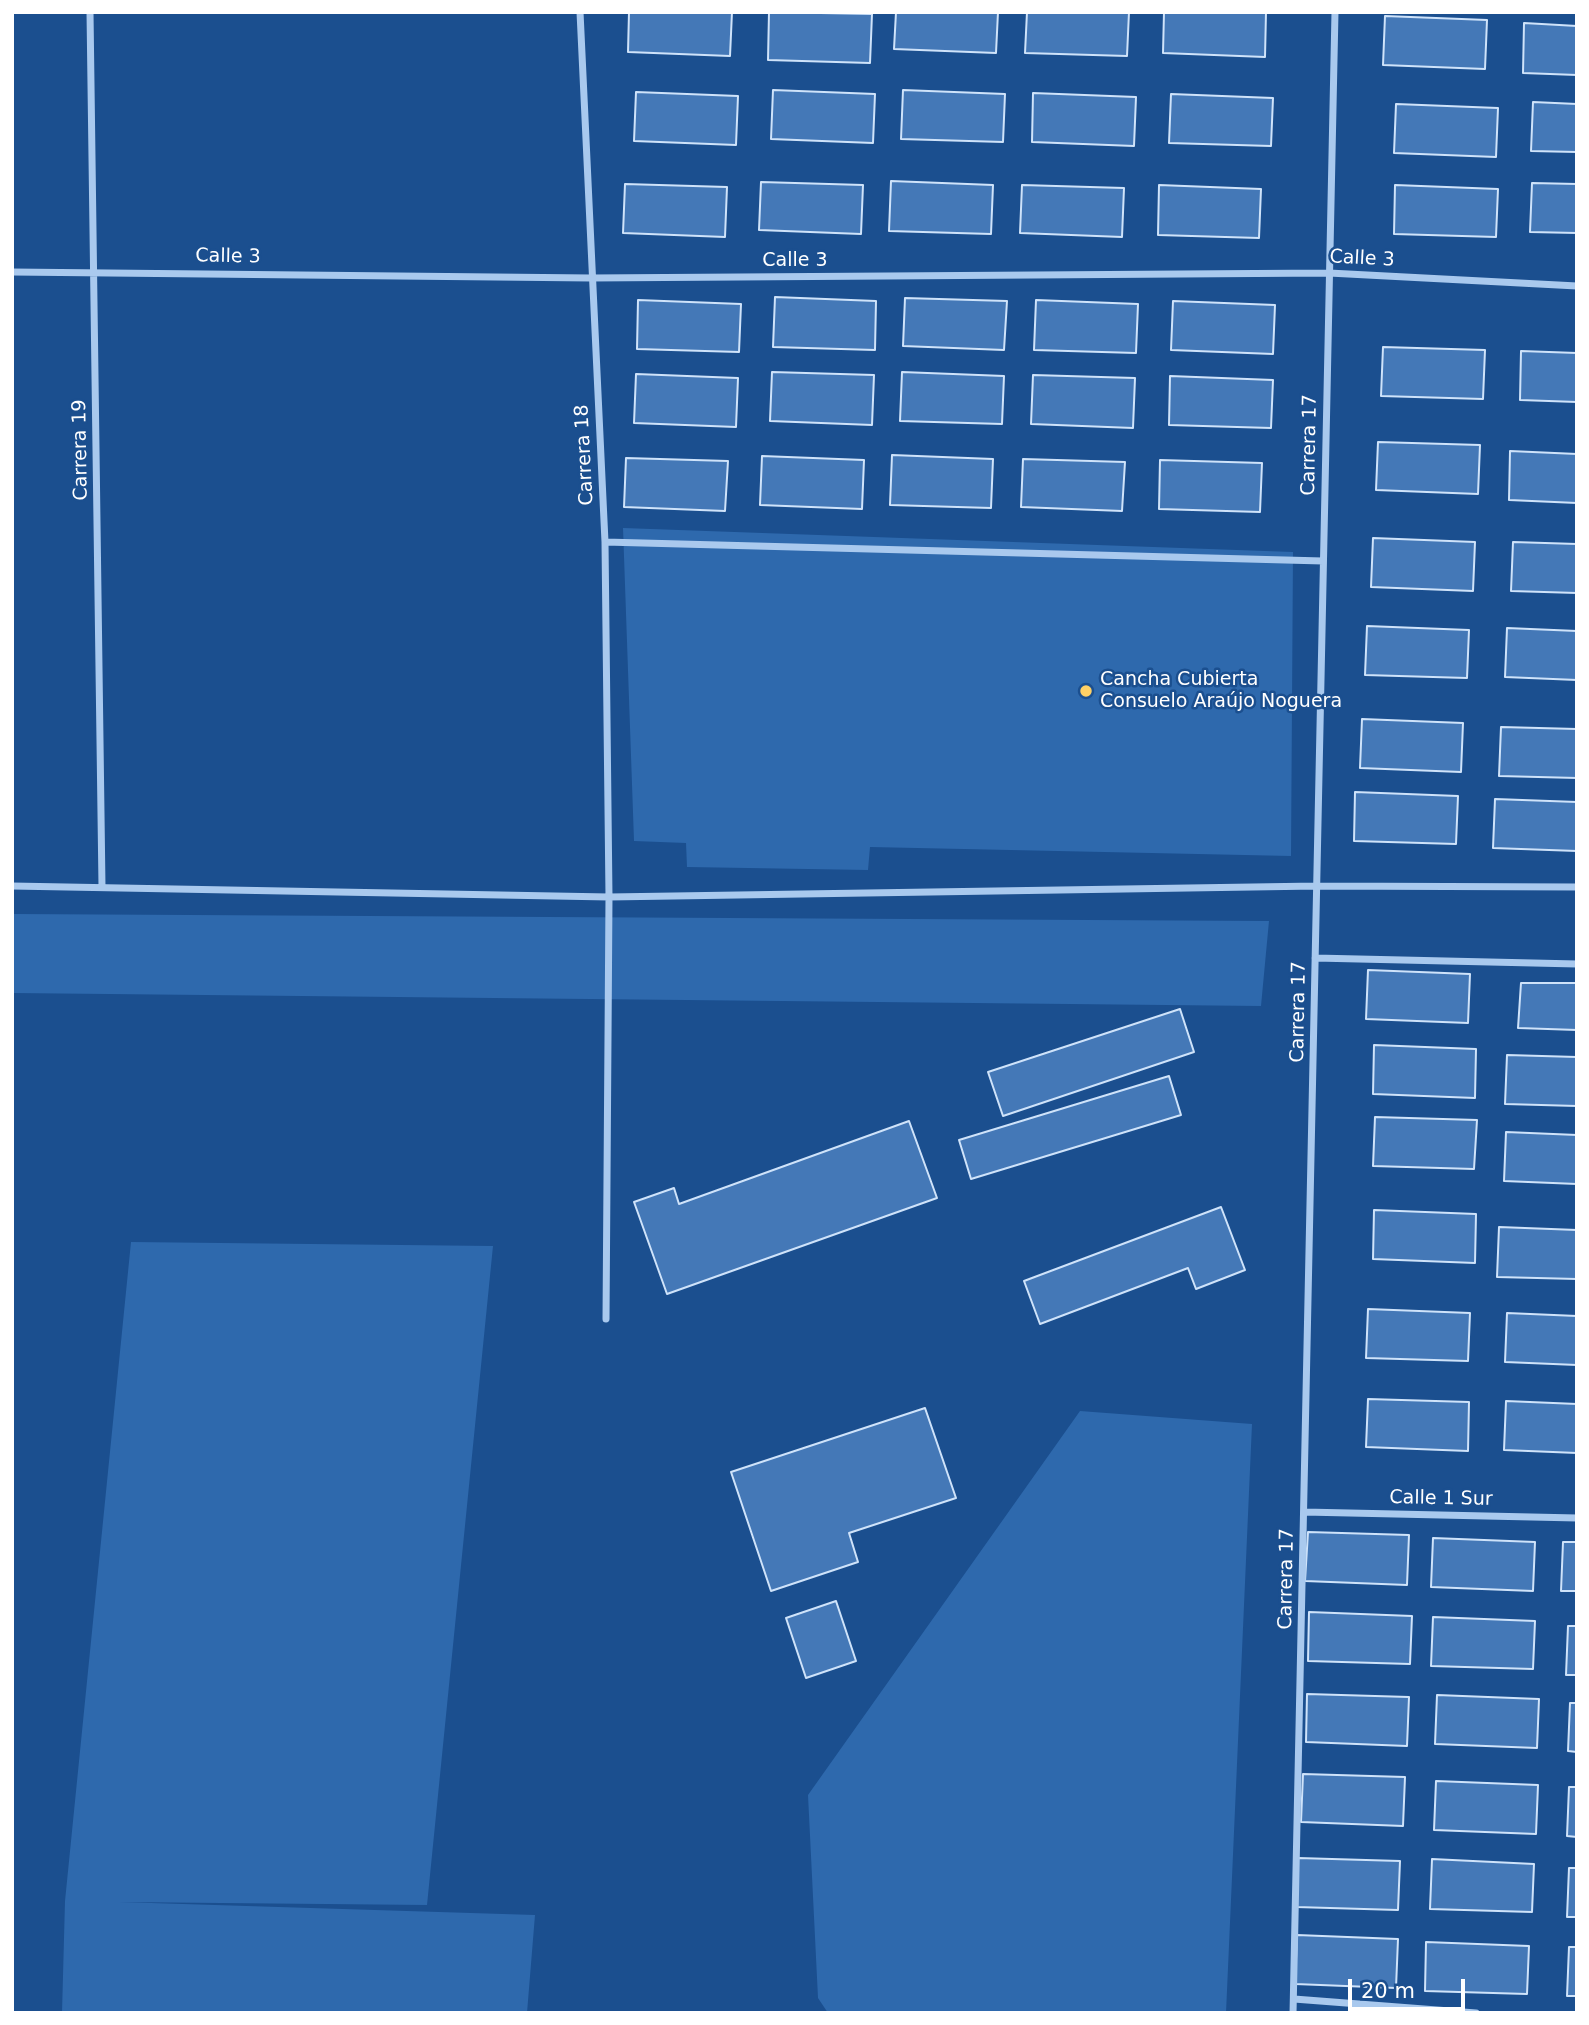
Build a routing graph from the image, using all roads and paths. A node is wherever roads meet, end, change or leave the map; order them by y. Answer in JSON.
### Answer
{"nodes":[{"id":1,"x":90,"y":12,"type":"edge"},
{"id":2,"x":580,"y":12,"type":"edge"},
{"id":3,"x":1335,"y":12,"type":"edge"},
{"id":4,"x":12,"y":272,"type":"edge"},
{"id":5,"x":95,"y":272,"type":"junction"},
{"id":6,"x":1329,"y":273,"type":"junction"},
{"id":7,"x":591,"y":278,"type":"junction"},
{"id":8,"x":1577,"y":286,"type":"edge"},
{"id":9,"x":605,"y":542,"type":"junction"},
{"id":10,"x":1323,"y":561,"type":"junction"},
{"id":11,"x":12,"y":886,"type":"edge"},
{"id":12,"x":1317,"y":886,"type":"junction"},
{"id":13,"x":102,"y":887,"type":"junction"},
{"id":14,"x":1577,"y":887,"type":"edge"},
{"id":15,"x":609,"y":897,"type":"junction"},
{"id":16,"x":1315,"y":958,"type":"junction"},
{"id":17,"x":1577,"y":964,"type":"edge"},
{"id":18,"x":606,"y":1319,"type":"dead end"},
{"id":19,"x":1304,"y":1512,"type":"junction"},
{"id":20,"x":1577,"y":1518,"type":"edge"},
{"id":21,"x":1294,"y":1999,"type":"junction"},
{"id":22,"x":1293,"y":2013,"type":"edge"},
{"id":23,"x":1476,"y":2013,"type":"edge"}],
"edges":[{"from":1,"to":5,"type":"street","name":"Carrera 19"},
{"from":2,"to":7,"type":"street","name":"Carrera 18"},
{"from":3,"to":6,"type":"street","name":"Carrera 17"},
{"from":4,"to":5,"type":"street","name":"Calle 3"},
{"from":5,"to":7,"type":"street","name":"Calle 3"},
{"from":5,"to":13,"type":"street","name":"Carrera 19"},
{"from":6,"to":7,"type":"street","name":"Calle 3"},
{"from":6,"to":8,"type":"street","name":"Calle 3"},
{"from":6,"to":10,"type":"street","name":"Carrera 17"},
{"from":7,"to":9,"type":"street","name":"Carrera 18"},
{"from":9,"to":10,"type":"street"},
{"from":9,"to":15,"type":"street","name":"Carrera 18"},
{"from":10,"to":12,"type":"street","name":"Carrera 17"},
{"from":11,"to":13,"type":"street"},
{"from":12,"to":14,"type":"street"},
{"from":12,"to":15,"type":"street"},
{"from":12,"to":16,"type":"street","name":"Carrera 17"},
{"from":13,"to":15,"type":"street"},
{"from":15,"to":18,"type":"street","name":"Carrera 18"},
{"from":16,"to":17,"type":"street"},
{"from":16,"to":19,"type":"street","name":"Carrera 17"},
{"from":19,"to":20,"type":"street","name":"Calle 1 Sur"},
{"from":19,"to":21,"type":"street","name":"Carrera 17"},
{"from":21,"to":22,"type":"street","name":"Carrera 17"},
{"from":21,"to":23,"type":"street"}]}
